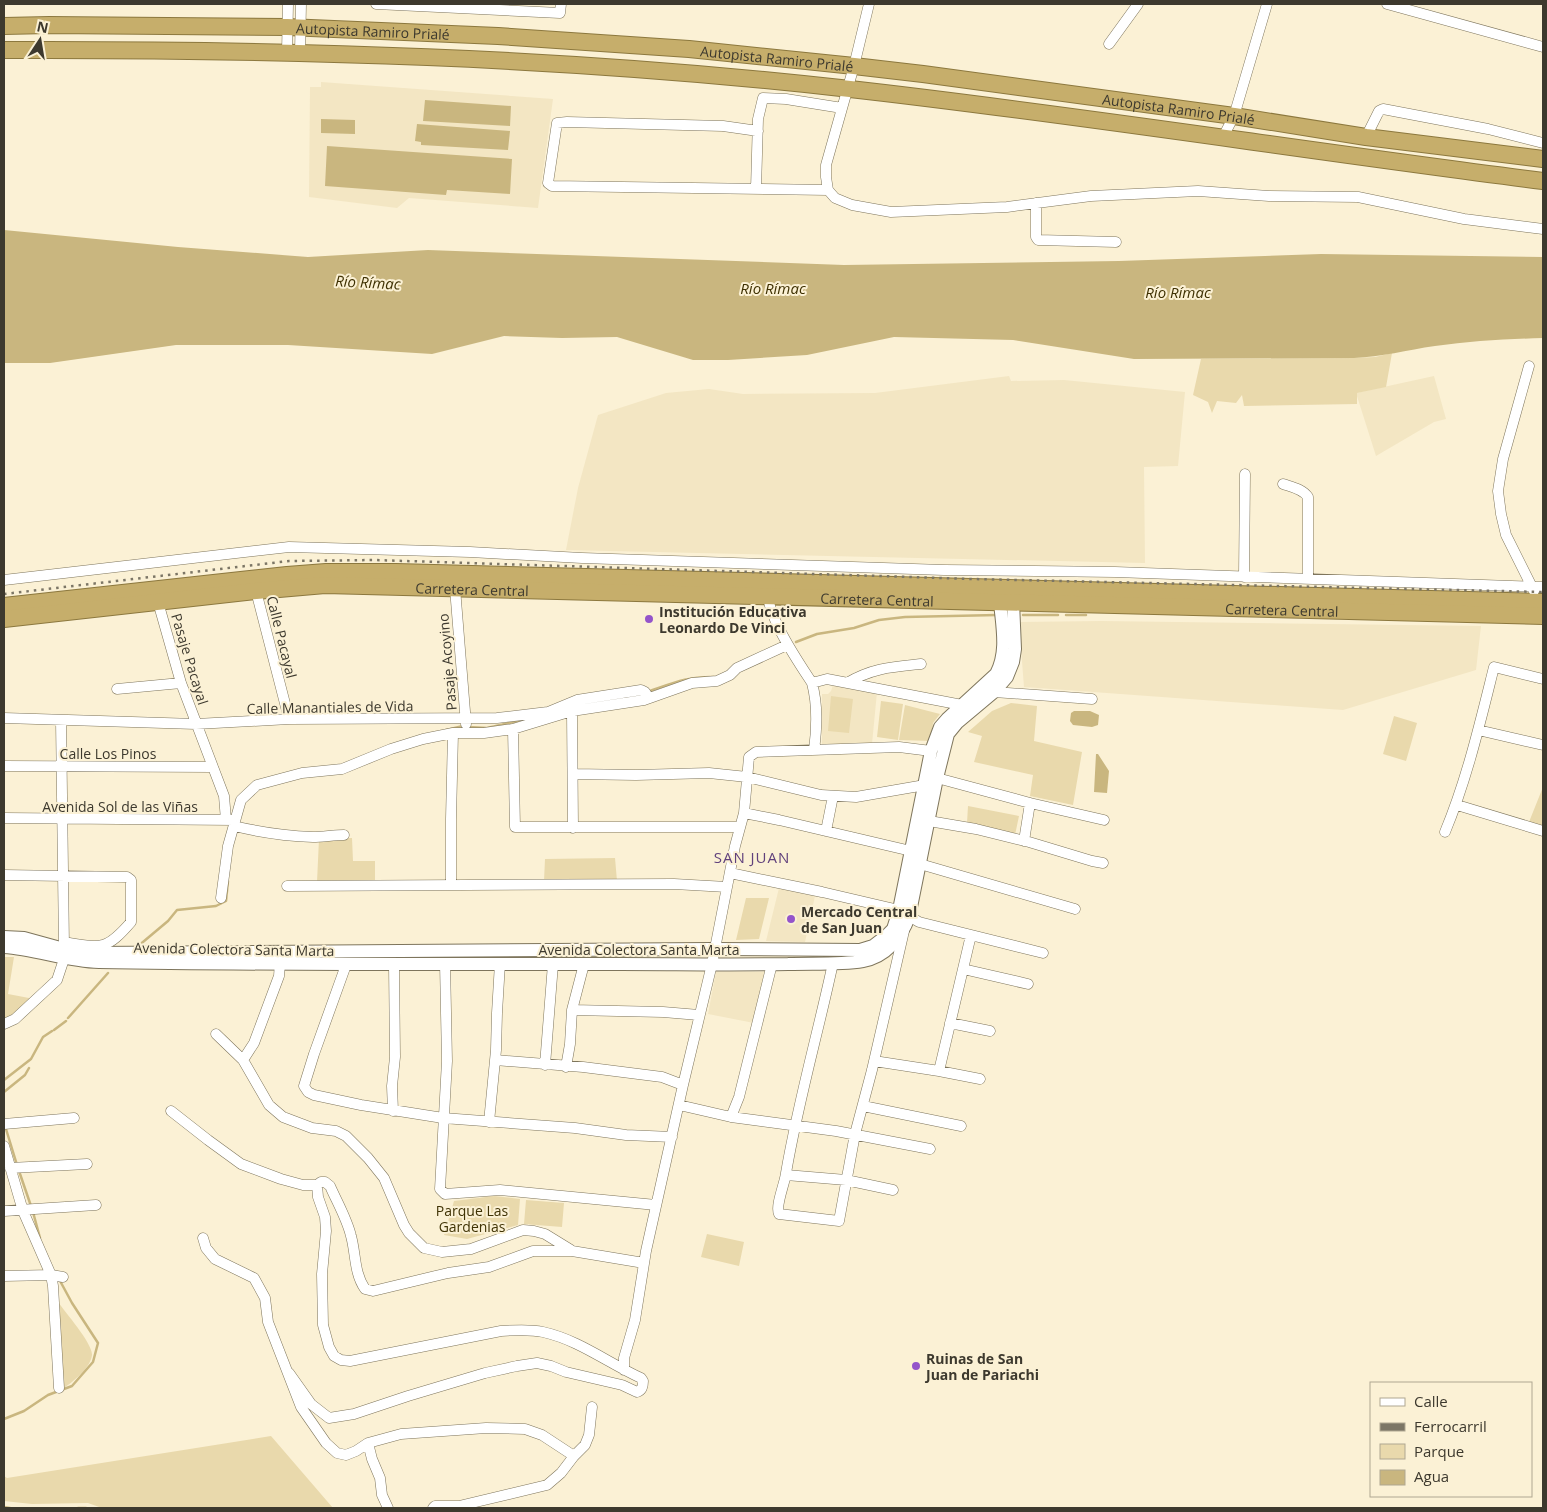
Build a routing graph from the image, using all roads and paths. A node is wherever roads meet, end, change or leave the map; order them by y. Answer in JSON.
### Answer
{"nodes":[{"id":1,"x":288,"y":4,"type":"edge"},
{"id":2,"x":300,"y":4,"type":"edge"},
{"id":3,"x":376,"y":4,"type":"edge"},
{"id":4,"x":869,"y":4,"type":"edge"},
{"id":5,"x":1138,"y":4,"type":"edge"},
{"id":6,"x":1267,"y":4,"type":"edge"},
{"id":7,"x":1387,"y":4,"type":"edge"},
{"id":8,"x":560,"y":8,"type":"edge"},
{"id":9,"x":4,"y":26,"type":"edge"},
{"id":10,"x":294,"y":28,"type":"junction"},
{"id":11,"x":1109,"y":44,"type":"dead end"},
{"id":12,"x":1543,"y":47,"type":"edge"},
{"id":13,"x":4,"y":50,"type":"edge"},
{"id":14,"x":293,"y":52,"type":"junction"},
{"id":15,"x":854,"y":66,"type":"junction"},
{"id":16,"x":847,"y":89,"type":"junction"},
{"id":17,"x":842,"y":108,"type":"junction"},
{"id":18,"x":1234,"y":116,"type":"junction"},
{"id":19,"x":758,"y":131,"type":"junction"},
{"id":20,"x":1223,"y":137,"type":"junction"},
{"id":21,"x":1366,"y":137,"type":"junction"},
{"id":22,"x":1543,"y":143,"type":"edge"},
{"id":23,"x":1543,"y":158,"type":"edge"},
{"id":24,"x":1543,"y":181,"type":"edge"},
{"id":25,"x":756,"y":189,"type":"junction"},
{"id":26,"x":828,"y":190,"type":"junction"},
{"id":27,"x":1036,"y":203,"type":"junction"},
{"id":28,"x":1543,"y":229,"type":"edge"},
{"id":29,"x":1116,"y":242,"type":"dead end"},
{"id":30,"x":1529,"y":366,"type":"dead end"},
{"id":31,"x":1245,"y":474,"type":"dead end"},
{"id":32,"x":1283,"y":484,"type":"dead end"},
{"id":33,"x":582,"y":558,"type":"junction"},
{"id":34,"x":677,"y":560,"type":"junction"},
{"id":35,"x":583,"y":577,"type":"junction"},
{"id":36,"x":1244,"y":577,"type":"junction"},
{"id":37,"x":675,"y":579,"type":"junction"},
{"id":38,"x":1308,"y":579,"type":"junction"},
{"id":39,"x":4,"y":580,"type":"edge"},
{"id":40,"x":1531,"y":586,"type":"junction"},
{"id":41,"x":1543,"y":587,"type":"edge"},
{"id":42,"x":455,"y":588,"type":"junction"},
{"id":43,"x":768,"y":589,"type":"junction"},
{"id":44,"x":256,"y":591,"type":"junction"},
{"id":45,"x":1176,"y":600,"type":"junction"},
{"id":46,"x":1543,"y":600,"type":"edge"},
{"id":47,"x":158,"y":602,"type":"junction"},
{"id":48,"x":1007,"y":602,"type":"junction"},
{"id":49,"x":4,"y":606,"type":"edge"},
{"id":50,"x":1543,"y":616,"type":"edge"},
{"id":51,"x":4,"y":619,"type":"edge"},
{"id":52,"x":787,"y":646,"type":"junction"},
{"id":53,"x":921,"y":664,"type":"dead end"},
{"id":54,"x":1543,"y":678,"type":"edge"},
{"id":55,"x":181,"y":683,"type":"junction"},
{"id":56,"x":812,"y":683,"type":"junction"},
{"id":57,"x":846,"y":683,"type":"junction"},
{"id":58,"x":117,"y":689,"type":"dead end"},
{"id":59,"x":994,"y":692,"type":"junction"},
{"id":60,"x":649,"y":698,"type":"junction"},
{"id":61,"x":1092,"y":699,"type":"dead end"},
{"id":62,"x":962,"y":705,"type":"junction"},
{"id":63,"x":572,"y":711,"type":"junction"},
{"id":64,"x":4,"y":718,"type":"edge"},
{"id":65,"x":289,"y":719,"type":"junction"},
{"id":66,"x":466,"y":719,"type":"junction"},
{"id":67,"x":61,"y":720,"type":"junction"},
{"id":68,"x":196,"y":724,"type":"junction"},
{"id":69,"x":513,"y":729,"type":"junction"},
{"id":70,"x":1478,"y":730,"type":"junction"},
{"id":71,"x":453,"y":733,"type":"junction"},
{"id":72,"x":467,"y":733,"type":"junction"},
{"id":73,"x":1543,"y":745,"type":"edge"},
{"id":74,"x":814,"y":750,"type":"junction"},
{"id":75,"x":931,"y":751,"type":"junction"},
{"id":76,"x":4,"y":766,"type":"edge"},
{"id":77,"x":62,"y":767,"type":"junction"},
{"id":78,"x":213,"y":767,"type":"junction"},
{"id":79,"x":573,"y":774,"type":"junction"},
{"id":80,"x":746,"y":777,"type":"junction"},
{"id":81,"x":937,"y":778,"type":"junction"},
{"id":82,"x":925,"y":785,"type":"junction"},
{"id":83,"x":832,"y":796,"type":"junction"},
{"id":84,"x":1030,"y":802,"type":"junction"},
{"id":85,"x":1457,"y":805,"type":"junction"},
{"id":86,"x":744,"y":813,"type":"junction"},
{"id":87,"x":4,"y":818,"type":"edge"},
{"id":88,"x":62,"y":820,"type":"junction"},
{"id":89,"x":1104,"y":820,"type":"dead end"},
{"id":90,"x":929,"y":821,"type":"junction"},
{"id":91,"x":232,"y":822,"type":"junction"},
{"id":92,"x":740,"y":826,"type":"junction"},
{"id":93,"x":573,"y":828,"type":"junction"},
{"id":94,"x":826,"y":831,"type":"junction"},
{"id":95,"x":1543,"y":831,"type":"edge"},
{"id":96,"x":1445,"y":832,"type":"dead end"},
{"id":97,"x":344,"y":835,"type":"dead end"},
{"id":98,"x":1024,"y":841,"type":"junction"},
{"id":99,"x":911,"y":851,"type":"junction"},
{"id":100,"x":1103,"y":863,"type":"dead end"},
{"id":101,"x":920,"y":864,"type":"junction"},
{"id":102,"x":730,"y":873,"type":"junction"},
{"id":103,"x":4,"y":875,"type":"edge"},
{"id":104,"x":63,"y":876,"type":"junction"},
{"id":105,"x":451,"y":885,"type":"junction"},
{"id":106,"x":287,"y":886,"type":"dead end"},
{"id":107,"x":727,"y":887,"type":"junction"},
{"id":108,"x":221,"y":898,"type":"dead end"},
{"id":109,"x":1074,"y":909,"type":"dead end"},
{"id":110,"x":904,"y":918,"type":"junction"},
{"id":111,"x":971,"y":935,"type":"junction"},
{"id":112,"x":4,"y":937,"type":"edge"},
{"id":113,"x":4,"y":946,"type":"edge"},
{"id":114,"x":714,"y":949,"type":"junction"},
{"id":115,"x":64,"y":950,"type":"junction"},
{"id":116,"x":1043,"y":953,"type":"dead end"},
{"id":117,"x":445,"y":963,"type":"junction"},
{"id":118,"x":500,"y":963,"type":"junction"},
{"id":119,"x":833,"y":963,"type":"junction"},
{"id":120,"x":280,"y":964,"type":"junction"},
{"id":121,"x":394,"y":964,"type":"junction"},
{"id":122,"x":553,"y":964,"type":"junction"},
{"id":123,"x":584,"y":964,"type":"junction"},
{"id":124,"x":712,"y":964,"type":"junction"},
{"id":125,"x":772,"y":964,"type":"junction"},
{"id":126,"x":346,"y":965,"type":"junction"},
{"id":127,"x":963,"y":968,"type":"junction"},
{"id":128,"x":1028,"y":984,"type":"dead end"},
{"id":129,"x":572,"y":1010,"type":"junction"},
{"id":130,"x":699,"y":1015,"type":"junction"},
{"id":131,"x":950,"y":1023,"type":"junction"},
{"id":132,"x":4,"y":1024,"type":"edge"},
{"id":133,"x":990,"y":1031,"type":"dead end"},
{"id":134,"x":216,"y":1034,"type":"dead end"},
{"id":135,"x":243,"y":1060,"type":"junction"},
{"id":136,"x":495,"y":1060,"type":"junction"},
{"id":137,"x":874,"y":1061,"type":"junction"},
{"id":138,"x":545,"y":1065,"type":"junction"},
{"id":139,"x":566,"y":1067,"type":"junction"},
{"id":140,"x":939,"y":1071,"type":"junction"},
{"id":141,"x":980,"y":1079,"type":"dead end"},
{"id":142,"x":683,"y":1085,"type":"junction"},
{"id":143,"x":679,"y":1105,"type":"junction"},
{"id":144,"x":862,"y":1106,"type":"junction"},
{"id":145,"x":171,"y":1111,"type":"dead end"},
{"id":146,"x":393,"y":1111,"type":"junction"},
{"id":147,"x":731,"y":1117,"type":"junction"},
{"id":148,"x":74,"y":1118,"type":"dead end"},
{"id":149,"x":443,"y":1118,"type":"junction"},
{"id":150,"x":489,"y":1122,"type":"junction"},
{"id":151,"x":4,"y":1124,"type":"edge"},
{"id":152,"x":795,"y":1126,"type":"junction"},
{"id":153,"x":961,"y":1126,"type":"dead end"},
{"id":154,"x":855,"y":1134,"type":"junction"},
{"id":155,"x":672,"y":1137,"type":"junction"},
{"id":156,"x":930,"y":1149,"type":"dead end"},
{"id":157,"x":5,"y":1152,"type":"edge"},
{"id":158,"x":87,"y":1164,"type":"dead end"},
{"id":159,"x":10,"y":1168,"type":"junction"},
{"id":160,"x":786,"y":1175,"type":"junction"},
{"id":161,"x":846,"y":1180,"type":"junction"},
{"id":162,"x":317,"y":1185,"type":"junction"},
{"id":163,"x":893,"y":1190,"type":"dead end"},
{"id":164,"x":96,"y":1205,"type":"dead end"},
{"id":165,"x":656,"y":1205,"type":"junction"},
{"id":166,"x":4,"y":1211,"type":"edge"},
{"id":167,"x":23,"y":1211,"type":"junction"},
{"id":168,"x":203,"y":1238,"type":"dead end"},
{"id":169,"x":572,"y":1251,"type":"junction"},
{"id":170,"x":644,"y":1263,"type":"junction"},
{"id":171,"x":51,"y":1275,"type":"junction"},
{"id":172,"x":4,"y":1276,"type":"edge"},
{"id":173,"x":63,"y":1277,"type":"dead end"},
{"id":174,"x":624,"y":1370,"type":"junction"},
{"id":175,"x":289,"y":1373,"type":"junction"},
{"id":176,"x":59,"y":1388,"type":"dead end"},
{"id":177,"x":592,"y":1407,"type":"dead end"},
{"id":178,"x":368,"y":1443,"type":"junction"},
{"id":179,"x":574,"y":1456,"type":"junction"},
{"id":180,"x":388,"y":1508,"type":"edge"},
{"id":181,"x":433,"y":1508,"type":"edge"}],
"edges":[{"from":1,"to":10,"type":"street"},
{"from":2,"to":10,"type":"street"},
{"from":3,"to":8,"type":"street"},
{"from":4,"to":15,"type":"street"},
{"from":5,"to":11,"type":"street"},
{"from":6,"to":18,"type":"street"},
{"from":7,"to":12,"type":"street"},
{"from":9,"to":10,"type":"highway","name":"Autopista Ramiro Prialé"},
{"from":10,"to":14,"type":"street"},
{"from":10,"to":15,"type":"highway","name":"Autopista Ramiro Prialé"},
{"from":13,"to":14,"type":"highway","name":"Autopista Ramiro Prialé"},
{"from":14,"to":16,"type":"highway","name":"Autopista Ramiro Prialé"},
{"from":15,"to":16,"type":"street"},
{"from":15,"to":18,"type":"highway","name":"Autopista Ramiro Prialé"},
{"from":16,"to":17,"type":"street"},
{"from":16,"to":20,"type":"highway","name":"Autopista Ramiro Prialé"},
{"from":17,"to":19,"type":"street"},
{"from":17,"to":26,"type":"street"},
{"from":18,"to":20,"type":"street"},
{"from":18,"to":21,"type":"highway","name":"Autopista Ramiro Prialé"},
{"from":19,"to":25,"type":"street"},
{"from":19,"to":25,"type":"street"},
{"from":20,"to":24,"type":"highway","name":"Autopista Ramiro Prialé"},
{"from":21,"to":22,"type":"street"},
{"from":21,"to":23,"type":"highway","name":"Autopista Ramiro Prialé"},
{"from":25,"to":26,"type":"street"},
{"from":26,"to":27,"type":"street"},
{"from":27,"to":28,"type":"street"},
{"from":27,"to":29,"type":"street"},
{"from":30,"to":40,"type":"street"},
{"from":31,"to":36,"type":"street"},
{"from":32,"to":38,"type":"street"},
{"from":33,"to":34,"type":"street"},
{"from":33,"to":35,"type":"street"},
{"from":33,"to":39,"type":"street"},
{"from":34,"to":36,"type":"street"},
{"from":34,"to":37,"type":"street"},
{"from":35,"to":37,"type":"highway","name":"Carretera Central"},
{"from":35,"to":49,"type":"highway","name":"Carretera Central"},
{"from":36,"to":38,"type":"street"},
{"from":37,"to":43,"type":"highway","name":"Carretera Central"},
{"from":38,"to":40,"type":"street"},
{"from":40,"to":41,"type":"street"},
{"from":40,"to":46,"type":"street"},
{"from":42,"to":43,"type":"highway","name":"Carretera Central"},
{"from":42,"to":44,"type":"highway","name":"Carretera Central"},
{"from":42,"to":66,"type":"street","name":"Pasaje Acoyino"},
{"from":43,"to":45,"type":"highway","name":"Carretera Central"},
{"from":43,"to":48,"type":"highway","name":"Carretera Central"},
{"from":43,"to":52,"type":"street"},
{"from":44,"to":47,"type":"highway","name":"Carretera Central"},
{"from":44,"to":65,"type":"street","name":"Calle Pacayal"},
{"from":45,"to":46,"type":"highway","name":"Carretera Central"},
{"from":45,"to":48,"type":"highway","name":"Carretera Central"},
{"from":45,"to":50,"type":"highway","name":"Carretera Central"},
{"from":47,"to":51,"type":"highway","name":"Carretera Central"},
{"from":47,"to":55,"type":"street","name":"Pasaje Pacayal"},
{"from":48,"to":59,"type":"street","name":"Avenida Colectora Santa Marta"},
{"from":48,"to":62,"type":"street","name":"Avenida Colectora Santa Marta"},
{"from":52,"to":56,"type":"street"},
{"from":52,"to":60,"type":"street"},
{"from":53,"to":57,"type":"street"},
{"from":54,"to":70,"type":"street"},
{"from":55,"to":58,"type":"street"},
{"from":55,"to":68,"type":"street","name":"Pasaje Pacayal"},
{"from":56,"to":57,"type":"street"},
{"from":56,"to":74,"type":"street"},
{"from":57,"to":62,"type":"street"},
{"from":59,"to":61,"type":"street"},
{"from":59,"to":81,"type":"street","name":"Avenida Colectora Santa Marta"},
{"from":60,"to":63,"type":"street"},
{"from":60,"to":66,"type":"street","name":"Calle Manantiales de Vida"},
{"from":62,"to":75,"type":"street","name":"Avenida Colectora Santa Marta"},
{"from":63,"to":69,"type":"street"},
{"from":63,"to":79,"type":"street"},
{"from":64,"to":67,"type":"street","name":"Calle Manantiales de Vida"},
{"from":65,"to":66,"type":"street","name":"Calle Manantiales de Vida"},
{"from":65,"to":68,"type":"street","name":"Calle Manantiales de Vida"},
{"from":66,"to":72,"type":"street","name":"Pasaje Acoyino"},
{"from":67,"to":68,"type":"street","name":"Calle Manantiales de Vida"},
{"from":67,"to":77,"type":"street"},
{"from":68,"to":78,"type":"street","name":"Pasaje Pacayal"},
{"from":69,"to":72,"type":"street"},
{"from":69,"to":93,"type":"street"},
{"from":70,"to":73,"type":"street"},
{"from":70,"to":85,"type":"street"},
{"from":71,"to":72,"type":"street"},
{"from":71,"to":91,"type":"street"},
{"from":71,"to":105,"type":"street"},
{"from":74,"to":75,"type":"street"},
{"from":74,"to":80,"type":"street"},
{"from":75,"to":82,"type":"street","name":"Avenida Colectora Santa Marta"},
{"from":76,"to":77,"type":"street","name":"Calle Los Pinos"},
{"from":77,"to":78,"type":"street","name":"Calle Los Pinos"},
{"from":77,"to":88,"type":"street"},
{"from":78,"to":91,"type":"street","name":"Pasaje Pacayal"},
{"from":79,"to":80,"type":"street"},
{"from":79,"to":93,"type":"street"},
{"from":80,"to":83,"type":"street"},
{"from":80,"to":86,"type":"street"},
{"from":81,"to":84,"type":"street"},
{"from":81,"to":90,"type":"street","name":"Avenida Colectora Santa Marta"},
{"from":82,"to":83,"type":"street"},
{"from":82,"to":99,"type":"street","name":"Avenida Colectora Santa Marta"},
{"from":83,"to":94,"type":"street"},
{"from":84,"to":89,"type":"street"},
{"from":84,"to":98,"type":"street"},
{"from":85,"to":95,"type":"street"},
{"from":85,"to":96,"type":"street"},
{"from":86,"to":92,"type":"street"},
{"from":86,"to":94,"type":"street"},
{"from":87,"to":88,"type":"street","name":"Avenida Sol de las Viñas"},
{"from":88,"to":91,"type":"street","name":"Avenida Sol de las Viñas"},
{"from":88,"to":104,"type":"street"},
{"from":90,"to":98,"type":"street"},
{"from":90,"to":101,"type":"street","name":"Avenida Colectora Santa Marta"},
{"from":91,"to":97,"type":"street","name":"Avenida Sol de las Viñas"},
{"from":91,"to":108,"type":"street"},
{"from":92,"to":93,"type":"street"},
{"from":92,"to":102,"type":"street"},
{"from":94,"to":99,"type":"street"},
{"from":98,"to":100,"type":"street"},
{"from":99,"to":110,"type":"street","name":"Avenida Colectora Santa Marta"},
{"from":101,"to":109,"type":"street"},
{"from":101,"to":110,"type":"street","name":"Avenida Colectora Santa Marta"},
{"from":102,"to":107,"type":"street"},
{"from":102,"to":110,"type":"street"},
{"from":103,"to":104,"type":"street"},
{"from":104,"to":115,"type":"street"},
{"from":104,"to":115,"type":"street"},
{"from":105,"to":106,"type":"street"},
{"from":105,"to":107,"type":"street"},
{"from":107,"to":114,"type":"street"},
{"from":110,"to":111,"type":"street"},
{"from":110,"to":114,"type":"street","name":"Avenida Colectora Santa Marta"},
{"from":110,"to":119,"type":"street","name":"Avenida Colectora Santa Marta"},
{"from":110,"to":137,"type":"street"},
{"from":111,"to":116,"type":"street"},
{"from":111,"to":127,"type":"street"},
{"from":112,"to":115,"type":"street","name":"Avenida Colectora Santa Marta"},
{"from":113,"to":115,"type":"street","name":"Avenida Colectora Santa Marta"},
{"from":114,"to":115,"type":"street","name":"Avenida Colectora Santa Marta"},
{"from":114,"to":124,"type":"street"},
{"from":115,"to":120,"type":"street","name":"Avenida Colectora Santa Marta"},
{"from":115,"to":132,"type":"street"},
{"from":117,"to":118,"type":"street","name":"Avenida Colectora Santa Marta"},
{"from":117,"to":121,"type":"street","name":"Avenida Colectora Santa Marta"},
{"from":117,"to":149,"type":"street"},
{"from":118,"to":122,"type":"street","name":"Avenida Colectora Santa Marta"},
{"from":118,"to":136,"type":"street"},
{"from":119,"to":125,"type":"street","name":"Avenida Colectora Santa Marta"},
{"from":119,"to":152,"type":"street"},
{"from":120,"to":126,"type":"street","name":"Avenida Colectora Santa Marta"},
{"from":120,"to":135,"type":"street"},
{"from":121,"to":126,"type":"street","name":"Avenida Colectora Santa Marta"},
{"from":121,"to":146,"type":"street"},
{"from":122,"to":123,"type":"street","name":"Avenida Colectora Santa Marta"},
{"from":122,"to":138,"type":"street"},
{"from":123,"to":124,"type":"street","name":"Avenida Colectora Santa Marta"},
{"from":123,"to":129,"type":"street"},
{"from":124,"to":125,"type":"street","name":"Avenida Colectora Santa Marta"},
{"from":124,"to":130,"type":"street"},
{"from":125,"to":147,"type":"street"},
{"from":126,"to":146,"type":"street"},
{"from":127,"to":128,"type":"street"},
{"from":127,"to":131,"type":"street"},
{"from":129,"to":130,"type":"street"},
{"from":129,"to":139,"type":"street"},
{"from":130,"to":142,"type":"street"},
{"from":131,"to":133,"type":"street"},
{"from":131,"to":140,"type":"street"},
{"from":134,"to":135,"type":"street"},
{"from":135,"to":169,"type":"street"},
{"from":136,"to":138,"type":"street"},
{"from":136,"to":150,"type":"street"},
{"from":137,"to":140,"type":"street"},
{"from":137,"to":144,"type":"street"},
{"from":138,"to":139,"type":"street"},
{"from":139,"to":142,"type":"street"},
{"from":140,"to":141,"type":"street"},
{"from":142,"to":143,"type":"street"},
{"from":143,"to":147,"type":"street"},
{"from":143,"to":155,"type":"street"},
{"from":144,"to":153,"type":"street"},
{"from":144,"to":154,"type":"street"},
{"from":145,"to":162,"type":"street"},
{"from":146,"to":149,"type":"street"},
{"from":147,"to":152,"type":"street"},
{"from":148,"to":151,"type":"street"},
{"from":149,"to":150,"type":"street"},
{"from":149,"to":165,"type":"street"},
{"from":150,"to":155,"type":"street"},
{"from":152,"to":154,"type":"street"},
{"from":152,"to":160,"type":"street"},
{"from":154,"to":156,"type":"street"},
{"from":154,"to":161,"type":"street"},
{"from":155,"to":165,"type":"street"},
{"from":157,"to":159,"type":"street"},
{"from":158,"to":159,"type":"street"},
{"from":159,"to":167,"type":"street"},
{"from":160,"to":161,"type":"street"},
{"from":160,"to":161,"type":"street"},
{"from":161,"to":163,"type":"street"},
{"from":162,"to":169,"type":"street"},
{"from":162,"to":174,"type":"street"},
{"from":164,"to":167,"type":"street"},
{"from":165,"to":170,"type":"street"},
{"from":166,"to":167,"type":"street"},
{"from":167,"to":171,"type":"street"},
{"from":168,"to":175,"type":"street"},
{"from":169,"to":170,"type":"street"},
{"from":170,"to":174,"type":"street"},
{"from":171,"to":172,"type":"street"},
{"from":171,"to":173,"type":"street"},
{"from":171,"to":176,"type":"street"},
{"from":174,"to":175,"type":"street"},
{"from":175,"to":178,"type":"street"},
{"from":177,"to":179,"type":"street"},
{"from":178,"to":179,"type":"street"},
{"from":178,"to":180,"type":"street"},
{"from":179,"to":181,"type":"street"}]}
